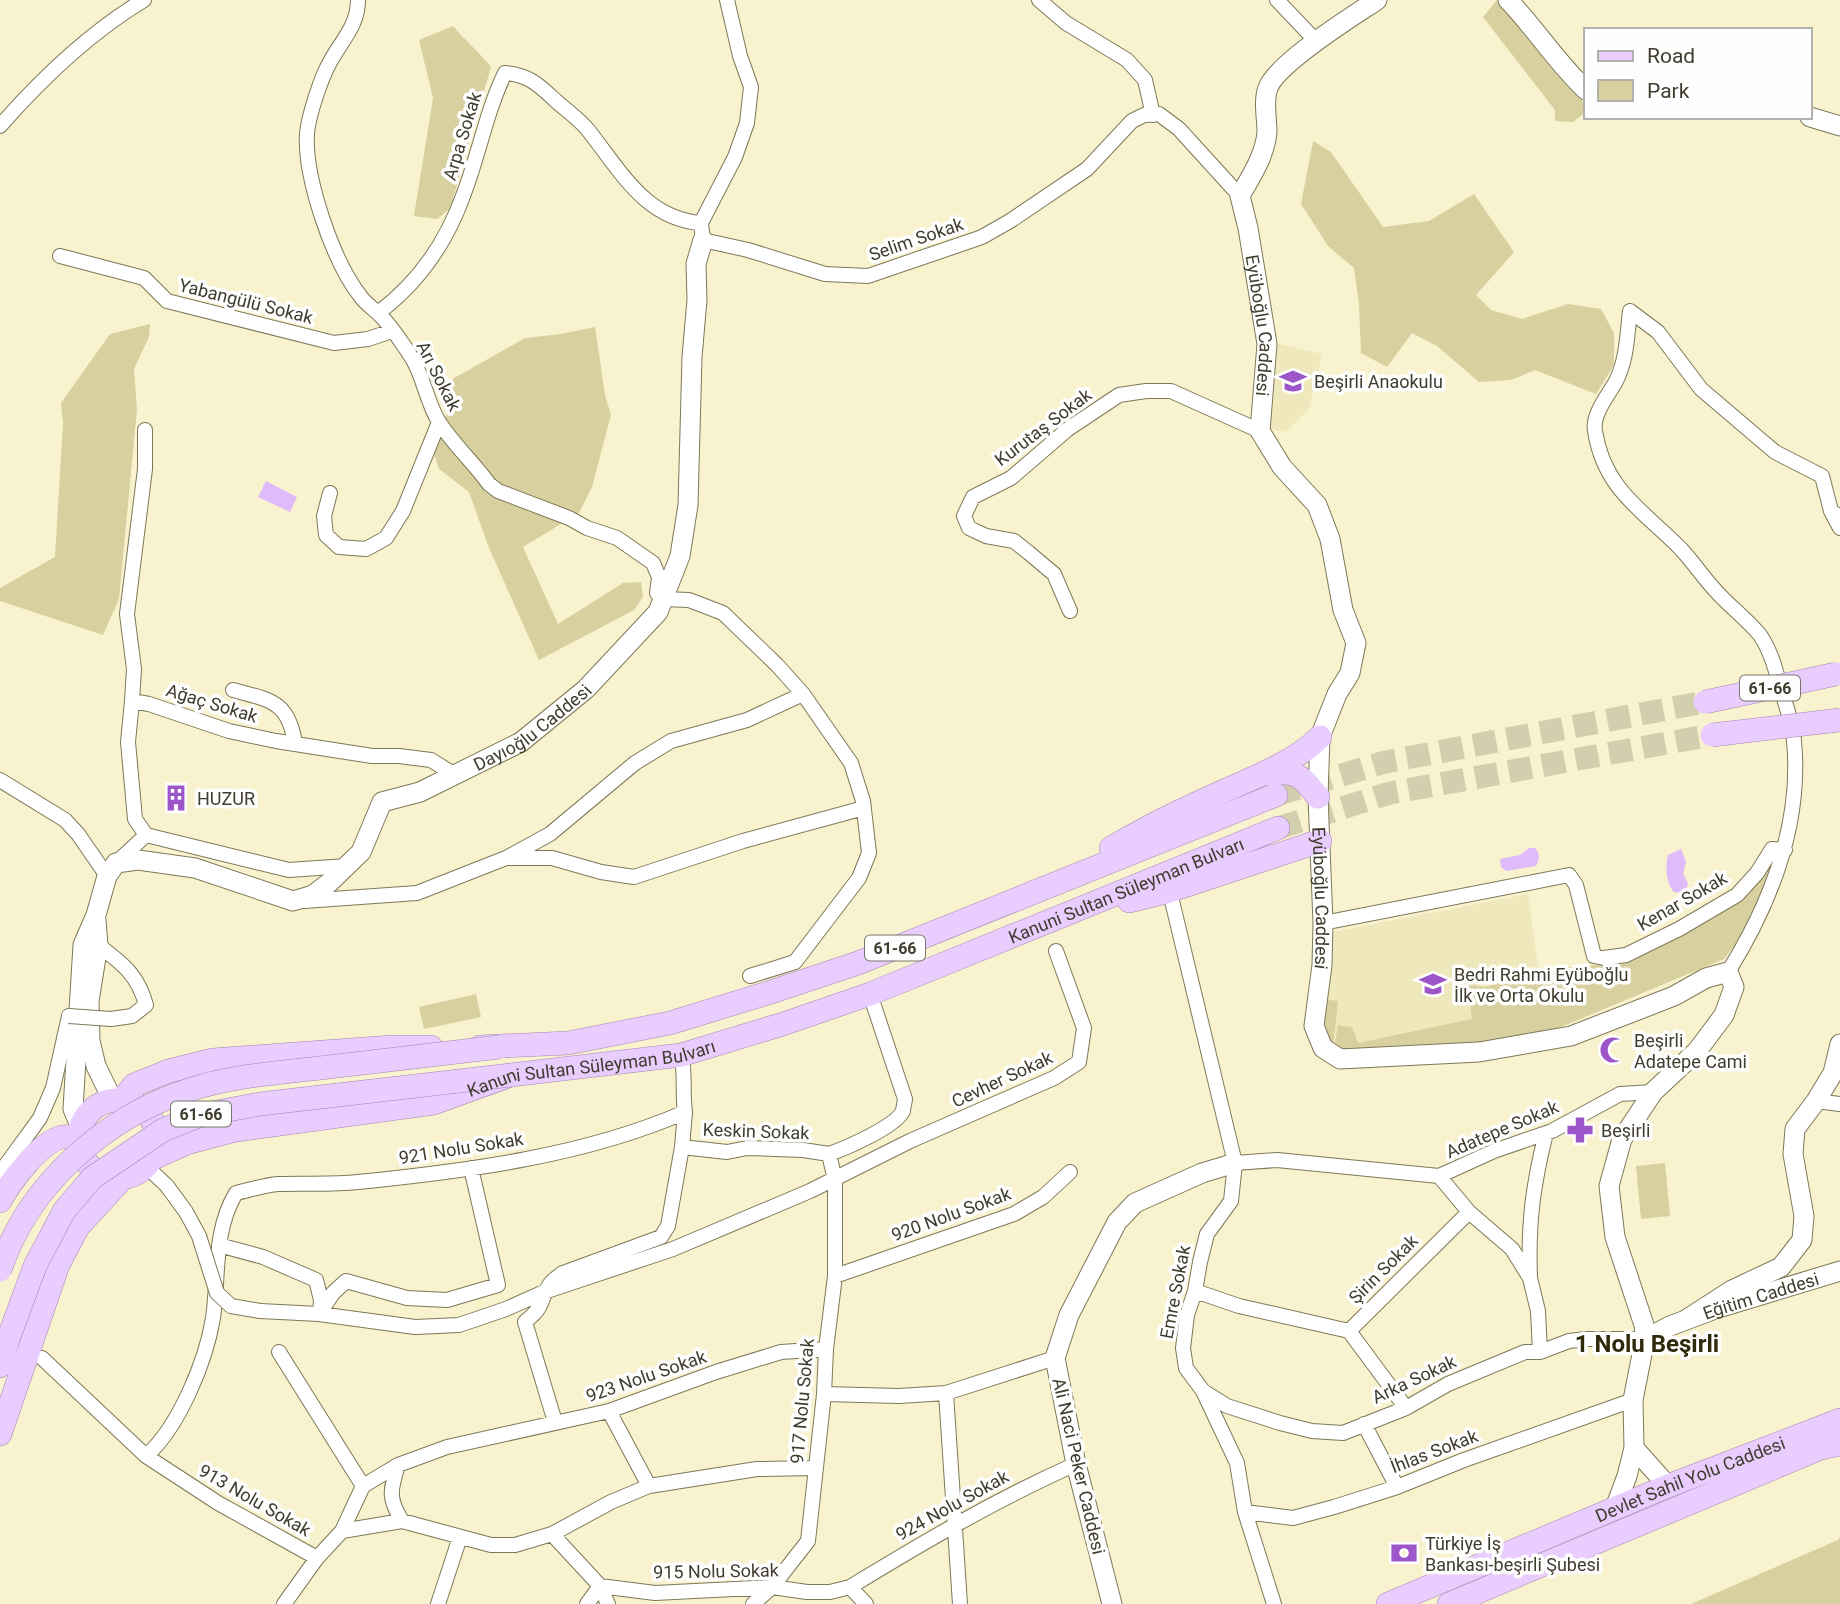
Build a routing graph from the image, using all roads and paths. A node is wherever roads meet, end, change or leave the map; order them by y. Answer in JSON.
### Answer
{"nodes":[{"id":1,"x":145,"y":0,"type":"edge"},
{"id":2,"x":358,"y":0,"type":"edge"},
{"id":3,"x":727,"y":0,"type":"edge"},
{"id":4,"x":1039,"y":0,"type":"edge"},
{"id":5,"x":1277,"y":0,"type":"edge"},
{"id":6,"x":1377,"y":0,"type":"edge"},
{"id":7,"x":1508,"y":0,"type":"edge"},
{"id":8,"x":1315,"y":41,"type":"junction"},
{"id":9,"x":1584,"y":88,"type":"edge"},
{"id":10,"x":1153,"y":115,"type":"junction"},
{"id":11,"x":1812,"y":118,"type":"edge"},
{"id":12,"x":0,"y":126,"type":"edge"},
{"id":13,"x":1840,"y":126,"type":"edge"},
{"id":14,"x":1240,"y":196,"type":"junction"},
{"id":15,"x":702,"y":232,"type":"junction"},
{"id":16,"x":60,"y":256,"type":"dead end"},
{"id":17,"x":377,"y":313,"type":"junction"},
{"id":18,"x":391,"y":331,"type":"junction"},
{"id":19,"x":439,"y":422,"type":"junction"},
{"id":20,"x":145,"y":429,"type":"dead end"},
{"id":21,"x":1260,"y":431,"type":"junction"},
{"id":22,"x":330,"y":493,"type":"dead end"},
{"id":23,"x":1836,"y":514,"type":"edge"},
{"id":24,"x":1840,"y":528,"type":"edge"},
{"id":25,"x":663,"y":599,"type":"junction"},
{"id":26,"x":1070,"y":611,"type":"dead end"},
{"id":27,"x":1836,"y":674,"type":"dead end"},
{"id":28,"x":233,"y":690,"type":"dead end"},
{"id":29,"x":803,"y":694,"type":"junction"},
{"id":30,"x":132,"y":701,"type":"junction"},
{"id":31,"x":1705,"y":702,"type":"tunnel mouth"},
{"id":32,"x":1840,"y":720,"type":"edge"},
{"id":33,"x":1712,"y":735,"type":"tunnel mouth"},
{"id":34,"x":1320,"y":737,"type":"junction"},
{"id":35,"x":295,"y":744,"type":"junction"},
{"id":36,"x":1260,"y":774,"type":"junction"},
{"id":37,"x":455,"y":775,"type":"junction"},
{"id":38,"x":0,"y":780,"type":"edge"},
{"id":39,"x":1276,"y":795,"type":"tunnel mouth"},
{"id":40,"x":1318,"y":797,"type":"junction"},
{"id":41,"x":864,"y":808,"type":"junction"},
{"id":42,"x":1278,"y":828,"type":"tunnel mouth"},
{"id":43,"x":146,"y":835,"type":"junction"},
{"id":44,"x":1320,"y":841,"type":"junction"},
{"id":45,"x":1784,"y":850,"type":"junction"},
{"id":46,"x":506,"y":858,"type":"junction"},
{"id":47,"x":347,"y":866,"type":"junction"},
{"id":48,"x":111,"y":870,"type":"junction"},
{"id":49,"x":1036,"y":891,"type":"junction"},
{"id":50,"x":293,"y":901,"type":"junction"},
{"id":51,"x":1172,"y":901,"type":"dead end"},
{"id":52,"x":96,"y":915,"type":"junction"},
{"id":53,"x":1044,"y":922,"type":"junction"},
{"id":54,"x":1323,"y":923,"type":"junction"},
{"id":55,"x":98,"y":945,"type":"junction"},
{"id":56,"x":1056,"y":951,"type":"dead end"},
{"id":57,"x":1728,"y":972,"type":"junction"},
{"id":58,"x":750,"y":976,"type":"dead end"},
{"id":59,"x":870,"y":994,"type":"junction"},
{"id":60,"x":1840,"y":1044,"type":"edge"},
{"id":61,"x":499,"y":1047,"type":"junction"},
{"id":62,"x":681,"y":1055,"type":"junction"},
{"id":63,"x":512,"y":1074,"type":"junction"},
{"id":64,"x":1653,"y":1091,"type":"junction"},
{"id":65,"x":117,"y":1101,"type":"junction"},
{"id":66,"x":1816,"y":1101,"type":"junction"},
{"id":67,"x":1840,"y":1104,"type":"edge"},
{"id":68,"x":685,"y":1111,"type":"junction"},
{"id":69,"x":80,"y":1132,"type":"junction"},
{"id":70,"x":1546,"y":1133,"type":"junction"},
{"id":71,"x":682,"y":1147,"type":"junction"},
{"id":72,"x":829,"y":1154,"type":"junction"},
{"id":73,"x":149,"y":1163,"type":"junction"},
{"id":74,"x":1235,"y":1163,"type":"junction"},
{"id":75,"x":471,"y":1168,"type":"junction"},
{"id":76,"x":1070,"y":1172,"type":"dead end"},
{"id":77,"x":0,"y":1173,"type":"edge"},
{"id":78,"x":1439,"y":1176,"type":"junction"},
{"id":79,"x":123,"y":1178,"type":"junction"},
{"id":80,"x":835,"y":1180,"type":"junction"},
{"id":81,"x":0,"y":1201,"type":"edge"},
{"id":82,"x":1469,"y":1212,"type":"junction"},
{"id":83,"x":219,"y":1245,"type":"junction"},
{"id":84,"x":0,"y":1270,"type":"edge"},
{"id":85,"x":1840,"y":1271,"type":"edge"},
{"id":86,"x":835,"y":1276,"type":"junction"},
{"id":87,"x":1530,"y":1278,"type":"junction"},
{"id":88,"x":1195,"y":1291,"type":"junction"},
{"id":89,"x":544,"y":1292,"type":"junction"},
{"id":90,"x":319,"y":1314,"type":"junction"},
{"id":91,"x":1687,"y":1319,"type":"junction"},
{"id":92,"x":1349,"y":1331,"type":"junction"},
{"id":93,"x":1646,"y":1339,"type":"junction"},
{"id":94,"x":826,"y":1349,"type":"junction"},
{"id":95,"x":279,"y":1352,"type":"dead end"},
{"id":96,"x":1540,"y":1352,"type":"junction"},
{"id":97,"x":42,"y":1358,"type":"dead end"},
{"id":98,"x":1055,"y":1359,"type":"junction"},
{"id":99,"x":0,"y":1366,"type":"edge"},
{"id":100,"x":1203,"y":1391,"type":"junction"},
{"id":101,"x":946,"y":1393,"type":"junction"},
{"id":102,"x":824,"y":1394,"type":"junction"},
{"id":103,"x":1633,"y":1400,"type":"junction"},
{"id":104,"x":1406,"y":1408,"type":"junction"},
{"id":105,"x":609,"y":1411,"type":"junction"},
{"id":106,"x":1840,"y":1420,"type":"edge"},
{"id":107,"x":555,"y":1422,"type":"junction"},
{"id":108,"x":1364,"y":1424,"type":"junction"},
{"id":109,"x":0,"y":1434,"type":"edge"},
{"id":110,"x":1840,"y":1444,"type":"edge"},
{"id":111,"x":1634,"y":1448,"type":"junction"},
{"id":112,"x":146,"y":1456,"type":"junction"},
{"id":113,"x":1076,"y":1464,"type":"junction"},
{"id":114,"x":398,"y":1465,"type":"junction"},
{"id":115,"x":816,"y":1468,"type":"junction"},
{"id":116,"x":363,"y":1486,"type":"junction"},
{"id":117,"x":649,"y":1486,"type":"junction"},
{"id":118,"x":1668,"y":1486,"type":"junction"},
{"id":119,"x":1397,"y":1487,"type":"junction"},
{"id":120,"x":1615,"y":1508,"type":"junction"},
{"id":121,"x":1245,"y":1512,"type":"junction"},
{"id":122,"x":402,"y":1521,"type":"junction"},
{"id":123,"x":956,"y":1522,"type":"junction"},
{"id":124,"x":342,"y":1531,"type":"junction"},
{"id":125,"x":552,"y":1534,"type":"junction"},
{"id":126,"x":460,"y":1537,"type":"junction"},
{"id":127,"x":317,"y":1559,"type":"junction"},
{"id":128,"x":600,"y":1586,"type":"junction"},
{"id":129,"x":772,"y":1587,"type":"junction"},
{"id":130,"x":850,"y":1587,"type":"junction"},
{"id":131,"x":284,"y":1604,"type":"edge"},
{"id":132,"x":438,"y":1604,"type":"edge"},
{"id":133,"x":587,"y":1604,"type":"edge"},
{"id":134,"x":608,"y":1604,"type":"edge"},
{"id":135,"x":753,"y":1604,"type":"edge"},
{"id":136,"x":866,"y":1604,"type":"edge"},
{"id":137,"x":960,"y":1604,"type":"edge"},
{"id":138,"x":1112,"y":1604,"type":"edge"},
{"id":139,"x":1275,"y":1604,"type":"edge"},
{"id":140,"x":1388,"y":1604,"type":"edge"},
{"id":141,"x":1449,"y":1604,"type":"edge"}],
"edges":[{"from":1,"to":12,"type":"street"},
{"from":2,"to":17,"type":"street","name":"Arı Sokak"},
{"from":3,"to":15,"type":"street"},
{"from":4,"to":10,"type":"street"},
{"from":5,"to":8,"type":"street"},
{"from":6,"to":8,"type":"street"},
{"from":7,"to":9,"type":"street"},
{"from":8,"to":14,"type":"street"},
{"from":10,"to":14,"type":"street"},
{"from":10,"to":15,"type":"street","name":"Selim Sokak"},
{"from":11,"to":13,"type":"street"},
{"from":14,"to":21,"type":"street","name":"Eyüboğlu Caddesi"},
{"from":15,"to":17,"type":"street","name":"Arpa Sokak"},
{"from":15,"to":25,"type":"street","name":"Dayıoğlu Caddesi"},
{"from":16,"to":18,"type":"street","name":"Yabangülü Sokak"},
{"from":17,"to":18,"type":"street","name":"Arı Sokak"},
{"from":18,"to":19,"type":"street","name":"Arı Sokak"},
{"from":19,"to":22,"type":"street"},
{"from":19,"to":25,"type":"street","name":"Arı Sokak"},
{"from":20,"to":30,"type":"street"},
{"from":21,"to":26,"type":"street","name":"Kurutaş Sokak"},
{"from":21,"to":34,"type":"street","name":"Eyüboğlu Caddesi"},
{"from":23,"to":24,"type":"street"},
{"from":23,"to":45,"type":"street"},
{"from":25,"to":29,"type":"street"},
{"from":25,"to":37,"type":"street","name":"Dayıoğlu Caddesi"},
{"from":27,"to":31,"type":"main road","number":"61-66","bridge":true},
{"from":28,"to":35,"type":"street"},
{"from":29,"to":41,"type":"street"},
{"from":29,"to":46,"type":"street"},
{"from":30,"to":35,"type":"street","name":"Ağaç Sokak"},
{"from":30,"to":43,"type":"street"},
{"from":32,"to":33,"type":"main road","number":"61-66","bridge":true},
{"from":34,"to":36,"type":"main road","number":"61-66"},
{"from":34,"to":40,"type":"street","name":"Eyüboğlu Caddesi"},
{"from":35,"to":37,"type":"street","name":"Ağaç Sokak"},
{"from":36,"to":40,"type":"main road","number":"61-66"},
{"from":36,"to":49,"type":"main road","number":"61-66"},
{"from":37,"to":47,"type":"street","name":"Dayıoğlu Caddesi"},
{"from":38,"to":48,"type":"street"},
{"from":39,"to":49,"type":"main road","name":"Kanuni Sultan Süleyman Bulvarı","number":"61-66"},
{"from":40,"to":44,"type":"street","name":"Eyüboğlu Caddesi"},
{"from":41,"to":46,"type":"street"},
{"from":41,"to":58,"type":"street"},
{"from":42,"to":53,"type":"main road","name":"Kanuni Sultan Süleyman Bulvarı","number":"61-66"},
{"from":43,"to":47,"type":"street"},
{"from":43,"to":48,"type":"street"},
{"from":44,"to":53,"type":"main road","number":"61-66"},
{"from":44,"to":54,"type":"street","name":"Eyüboğlu Caddesi"},
{"from":45,"to":54,"type":"street","name":"Kenar Sokak"},
{"from":45,"to":57,"type":"street"},
{"from":46,"to":50,"type":"street"},
{"from":47,"to":50,"type":"street","name":"Dayıoğlu Caddesi"},
{"from":48,"to":50,"type":"street"},
{"from":48,"to":52,"type":"street"},
{"from":49,"to":61,"type":"main road","name":"Kanuni Sultan Süleyman Bulvarı","number":"61-66"},
{"from":51,"to":74,"type":"street","name":"Emre Sokak"},
{"from":52,"to":55,"type":"street"},
{"from":52,"to":69,"type":"street"},
{"from":53,"to":59,"type":"main road","name":"Kanuni Sultan Süleyman Bulvarı","number":"61-66"},
{"from":54,"to":57,"type":"street","name":"Eyüboğlu Caddesi"},
{"from":55,"to":65,"type":"street"},
{"from":55,"to":77,"type":"street","bridge":true},
{"from":56,"to":80,"type":"street","name":"Cevher Sokak"},
{"from":57,"to":64,"type":"street"},
{"from":59,"to":62,"type":"main road","name":"Kanuni Sultan Süleyman Bulvarı","number":"61-66"},
{"from":59,"to":72,"type":"street"},
{"from":60,"to":66,"type":"street"},
{"from":61,"to":65,"type":"main road","number":"61-66"},
{"from":61,"to":84,"type":"main road","name":"Kanuni Sultan Süleyman Bulvarı","number":"61-66","bridge":true},
{"from":62,"to":63,"type":"main road","name":"Kanuni Sultan Süleyman Bulvarı","number":"61-66"},
{"from":62,"to":68,"type":"street"},
{"from":63,"to":73,"type":"main road","number":"61-66"},
{"from":63,"to":99,"type":"main road","name":"Kanuni Sultan Süleyman Bulvarı","number":"61-66","bridge":true},
{"from":64,"to":70,"type":"street","name":"Adatepe Sokak"},
{"from":64,"to":93,"type":"street"},
{"from":65,"to":69,"type":"main road","number":"61-66"},
{"from":65,"to":73,"type":"main road","number":"61-66"},
{"from":66,"to":67,"type":"street"},
{"from":66,"to":91,"type":"street"},
{"from":68,"to":71,"type":"street"},
{"from":68,"to":75,"type":"street","name":"921 Nolu Sokak"},
{"from":69,"to":79,"type":"main road"},
{"from":69,"to":81,"type":"main road","number":"61-66"},
{"from":70,"to":78,"type":"street","name":"Adatepe Sokak"},
{"from":70,"to":87,"type":"street"},
{"from":71,"to":72,"type":"street","name":"Keskin Sokak"},
{"from":71,"to":89,"type":"street"},
{"from":72,"to":80,"type":"street"},
{"from":73,"to":79,"type":"main road","number":"61-66"},
{"from":73,"to":90,"type":"street","bridge":true},
{"from":74,"to":78,"type":"street","name":"Adatepe Sokak"},
{"from":74,"to":88,"type":"street","name":"Emre Sokak"},
{"from":74,"to":98,"type":"street","name":"Ali Naci Peker Caddesi"},
{"from":75,"to":83,"type":"street","name":"921 Nolu Sokak"},
{"from":75,"to":90,"type":"street"},
{"from":76,"to":86,"type":"street","name":"920 Nolu Sokak"},
{"from":78,"to":82,"type":"street"},
{"from":79,"to":109,"type":"main road","number":"61-66"},
{"from":80,"to":86,"type":"street","name":"917 Nolu Sokak"},
{"from":80,"to":89,"type":"street","name":"Cevher Sokak"},
{"from":82,"to":87,"type":"street"},
{"from":82,"to":92,"type":"street","name":"Şirin Sokak"},
{"from":83,"to":90,"type":"street"},
{"from":83,"to":112,"type":"street"},
{"from":85,"to":91,"type":"street","name":"Eğitim Caddesi"},
{"from":86,"to":94,"type":"street","name":"917 Nolu Sokak"},
{"from":87,"to":96,"type":"street"},
{"from":88,"to":92,"type":"street","name":"Şirin Sokak"},
{"from":88,"to":100,"type":"street","name":"Emre Sokak"},
{"from":89,"to":90,"type":"street"},
{"from":89,"to":107,"type":"street"},
{"from":91,"to":93,"type":"street","name":"Eğitim Caddesi"},
{"from":92,"to":104,"type":"street"},
{"from":93,"to":96,"type":"street","name":"Arka Sokak"},
{"from":93,"to":103,"type":"street"},
{"from":94,"to":102,"type":"street","name":"917 Nolu Sokak"},
{"from":94,"to":105,"type":"street","name":"923 Nolu Sokak"},
{"from":95,"to":116,"type":"street"},
{"from":96,"to":104,"type":"street","name":"Arka Sokak"},
{"from":97,"to":112,"type":"street","name":"913 Nolu Sokak"},
{"from":98,"to":101,"type":"street"},
{"from":98,"to":113,"type":"street","name":"Ali Naci Peker Caddesi"},
{"from":100,"to":108,"type":"street","name":"Arka Sokak"},
{"from":100,"to":121,"type":"street","name":"Emre Sokak"},
{"from":101,"to":102,"type":"street"},
{"from":101,"to":123,"type":"street"},
{"from":102,"to":115,"type":"street","name":"917 Nolu Sokak"},
{"from":103,"to":111,"type":"street"},
{"from":103,"to":119,"type":"street","name":"İhlas Sokak"},
{"from":104,"to":108,"type":"street","name":"Arka Sokak"},
{"from":105,"to":107,"type":"street","name":"923 Nolu Sokak"},
{"from":105,"to":117,"type":"street"},
{"from":106,"to":118,"type":"main road","name":"Devlet Sahil Yolu Caddesi"},
{"from":107,"to":114,"type":"street","name":"923 Nolu Sokak"},
{"from":108,"to":119,"type":"street"},
{"from":110,"to":141,"type":"main road","name":"Devlet Sahil Yolu Caddesi"},
{"from":111,"to":118,"type":"street"},
{"from":111,"to":120,"type":"street"},
{"from":112,"to":127,"type":"street","name":"913 Nolu Sokak"},
{"from":113,"to":123,"type":"street","name":"924 Nolu Sokak"},
{"from":113,"to":138,"type":"street","name":"Ali Naci Peker Caddesi"},
{"from":114,"to":116,"type":"street","name":"923 Nolu Sokak"},
{"from":114,"to":122,"type":"street"},
{"from":115,"to":117,"type":"street"},
{"from":115,"to":129,"type":"street","name":"917 Nolu Sokak"},
{"from":116,"to":124,"type":"street"},
{"from":117,"to":125,"type":"street"},
{"from":118,"to":120,"type":"main road","name":"Devlet Sahil Yolu Caddesi"},
{"from":119,"to":121,"type":"street","name":"İhlas Sokak"},
{"from":120,"to":140,"type":"main road","name":"Devlet Sahil Yolu Caddesi"},
{"from":121,"to":139,"type":"street","name":"Emre Sokak"},
{"from":122,"to":124,"type":"street"},
{"from":122,"to":126,"type":"street"},
{"from":123,"to":130,"type":"street","name":"924 Nolu Sokak"},
{"from":123,"to":137,"type":"street"},
{"from":124,"to":127,"type":"street","name":"913 Nolu Sokak"},
{"from":125,"to":126,"type":"street"},
{"from":125,"to":128,"type":"street"},
{"from":126,"to":132,"type":"street"},
{"from":127,"to":131,"type":"street"},
{"from":128,"to":129,"type":"street","name":"915 Nolu Sokak"},
{"from":128,"to":133,"type":"street"},
{"from":128,"to":134,"type":"street"},
{"from":129,"to":130,"type":"street","name":"915 Nolu Sokak"},
{"from":129,"to":135,"type":"street","name":"917 Nolu Sokak"},
{"from":130,"to":136,"type":"street"}]}
